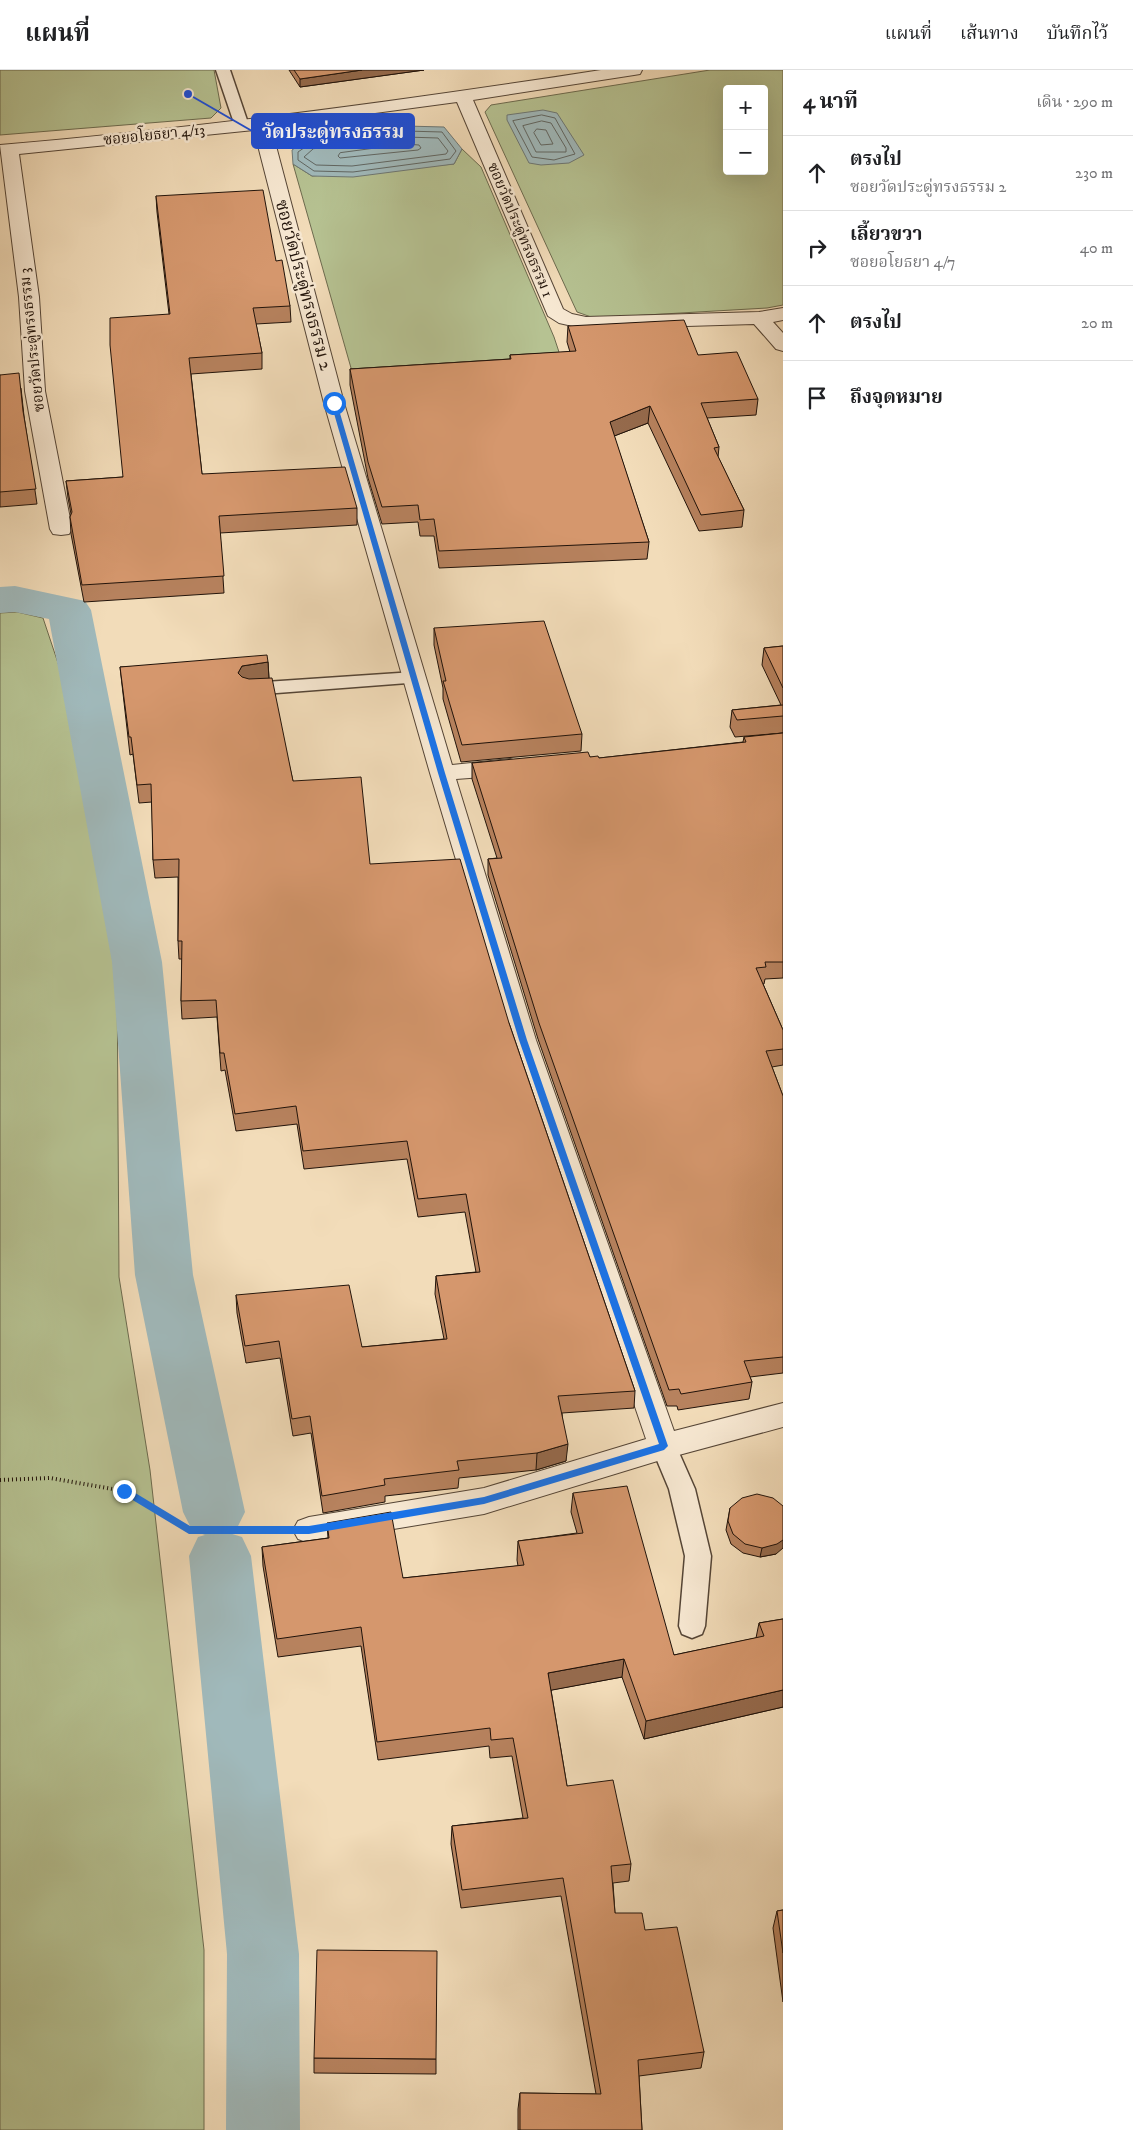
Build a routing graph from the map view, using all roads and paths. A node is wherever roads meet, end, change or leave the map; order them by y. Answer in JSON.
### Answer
{"nodes":[{"id":1,"x":223,"y":70,"type":"edge"},
{"id":2,"x":634,"y":70,"type":"edge"},
{"id":3,"x":463,"y":96,"type":"junction"},
{"id":4,"x":252,"y":125,"type":"junction"},
{"id":5,"x":5,"y":150,"type":"edge"},
{"id":6,"x":783,"y":314,"type":"edge"},
{"id":7,"x":758,"y":318,"type":"junction"},
{"id":8,"x":783,"y":345,"type":"edge"},
{"id":9,"x":61,"y":530,"type":"dead end"},
{"id":10,"x":414,"y":678,"type":"junction"},
{"id":11,"x":250,"y":689,"type":"edge"},
{"id":12,"x":530,"y":765,"type":"edge"},
{"id":13,"x":442,"y":773,"type":"junction"},
{"id":14,"x":783,"y":1414,"type":"edge"},
{"id":15,"x":664,"y":1446,"type":"junction"},
{"id":16,"x":0,"y":1480,"type":"edge"},
{"id":17,"x":309,"y":1530,"type":"joint"},
{"id":18,"x":692,"y":1626,"type":"dead end"}],
"edges":[{"from":1,"to":4,"type":"lane"},
{"from":2,"to":3,"type":"street","name":"ซอยอโยธยา 4/13"},
{"from":3,"to":4,"type":"street","name":"ซอยอโยธยา 4/13"},
{"from":3,"to":7,"type":"street","name":"ซอยวัดประดู่ทรงธรรม 1"},
{"from":4,"to":5,"type":"street","name":"ซอยอโยธยา 4/13"},
{"from":4,"to":10,"type":"street","name":"ซอยวัดประดู่ทรงธรรม 2"},
{"from":5,"to":9,"type":"street","name":"ซอยวัดประดู่ทรงธรรม 3"},
{"from":6,"to":7,"type":"street","name":"ซอยวัดประดู่ทรงธรรม 1"},
{"from":7,"to":8,"type":"street"},
{"from":10,"to":11,"type":"lane"},
{"from":10,"to":13,"type":"street","name":"ซอยวัดประดู่ทรงธรรม 2"},
{"from":12,"to":13,"type":"street"},
{"from":13,"to":15,"type":"street","name":"ซอยวัดประดู่ทรงธรรม 2"},
{"from":14,"to":15,"type":"street"},
{"from":15,"to":17,"type":"street"},
{"from":15,"to":18,"type":"lane"},
{"from":16,"to":17,"type":"path"}]}
